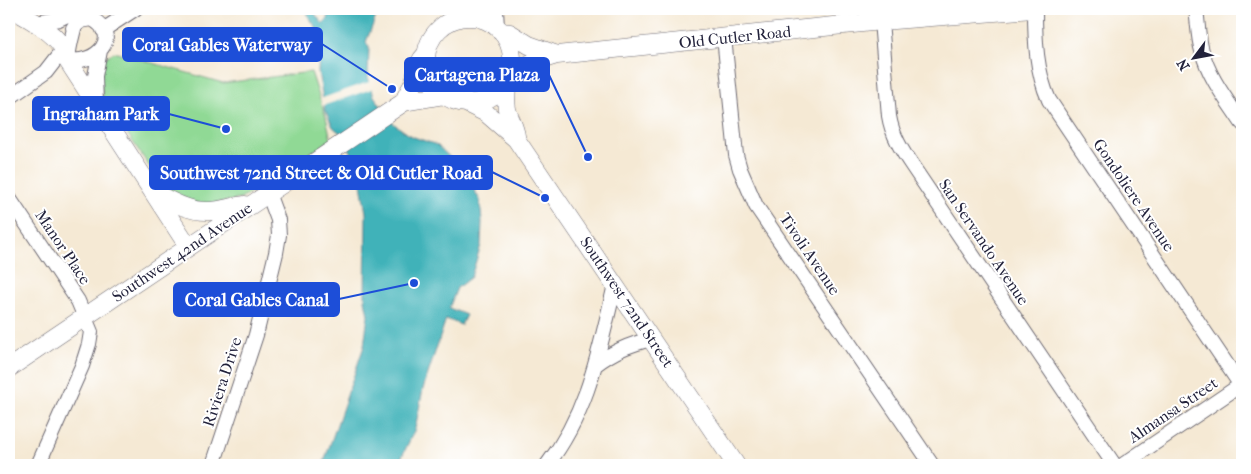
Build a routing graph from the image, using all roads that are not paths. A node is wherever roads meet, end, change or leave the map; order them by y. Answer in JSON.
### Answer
{"nodes":[{"id":1,"x":135,"y":9,"type":"edge"},
{"id":2,"x":496,"y":9,"type":"edge"},
{"id":3,"x":1034,"y":9,"type":"edge"},
{"id":4,"x":1196,"y":9,"type":"edge"},
{"id":5,"x":9,"y":12,"type":"edge"},
{"id":6,"x":91,"y":13,"type":"edge"},
{"id":7,"x":458,"y":14,"type":"edge"},
{"id":8,"x":882,"y":21,"type":"junction"},
{"id":9,"x":36,"y":23,"type":"junction"},
{"id":10,"x":73,"y":28,"type":"junction"},
{"id":11,"x":499,"y":30,"type":"junction"},
{"id":12,"x":724,"y":37,"type":"junction"},
{"id":13,"x":100,"y":51,"type":"junction"},
{"id":14,"x":426,"y":54,"type":"junction"},
{"id":15,"x":558,"y":55,"type":"junction"},
{"id":16,"x":65,"y":57,"type":"junction"},
{"id":17,"x":506,"y":80,"type":"junction"},
{"id":18,"x":445,"y":95,"type":"junction"},
{"id":19,"x":9,"y":98,"type":"edge"},
{"id":20,"x":464,"y":102,"type":"junction"},
{"id":21,"x":96,"y":103,"type":"junction"},
{"id":22,"x":399,"y":106,"type":"junction"},
{"id":23,"x":1242,"y":123,"type":"edge"},
{"id":24,"x":516,"y":139,"type":"junction"},
{"id":25,"x":153,"y":192,"type":"junction"},
{"id":26,"x":268,"y":193,"type":"junction"},
{"id":27,"x":9,"y":198,"type":"edge"},
{"id":28,"x":250,"y":205,"type":"junction"},
{"id":29,"x":188,"y":246,"type":"junction"},
{"id":30,"x":615,"y":285,"type":"junction"},
{"id":31,"x":86,"y":317,"type":"junction"},
{"id":32,"x":651,"y":339,"type":"junction"},
{"id":33,"x":595,"y":365,"type":"junction"},
{"id":34,"x":9,"y":368,"type":"edge"},
{"id":35,"x":1242,"y":386,"type":"edge"},
{"id":36,"x":730,"y":462,"type":"edge"},
{"id":37,"x":1118,"y":464,"type":"edge"},
{"id":38,"x":38,"y":465,"type":"edge"},
{"id":39,"x":213,"y":465,"type":"edge"},
{"id":40,"x":547,"y":465,"type":"edge"},
{"id":41,"x":932,"y":465,"type":"edge"}],
"edges":[{"from":1,"to":6,"type":"street"},
{"from":2,"to":11,"type":"street"},
{"from":3,"to":8,"type":"main road","name":"Old Cutler Road"},
{"from":3,"to":35,"type":"street","name":"Gondoliere Avenue"},
{"from":4,"to":23,"type":"street"},
{"from":5,"to":9,"type":"main road"},
{"from":5,"to":16,"type":"main road"},
{"from":6,"to":9,"type":"street"},
{"from":6,"to":10,"type":"street"},
{"from":6,"to":10,"type":"street"},
{"from":6,"to":13,"type":"street"},
{"from":7,"to":11,"type":"main road"},
{"from":7,"to":14,"type":"main road"},
{"from":8,"to":12,"type":"main road","name":"Old Cutler Road"},
{"from":8,"to":37,"type":"street","name":"San Servando Avenue"},
{"from":9,"to":16,"type":"main road"},
{"from":10,"to":16,"type":"street"},
{"from":11,"to":15,"type":"main road","name":"Old Cutler Road"},
{"from":11,"to":17,"type":"main road"},
{"from":12,"to":15,"type":"main road","name":"Old Cutler Road"},
{"from":12,"to":41,"type":"street","name":"Tivoli Avenue"},
{"from":13,"to":16,"type":"street"},
{"from":13,"to":21,"type":"street"},
{"from":14,"to":18,"type":"main road"},
{"from":14,"to":22,"type":"main road"},
{"from":15,"to":17,"type":"main road","name":"Old Cutler Road"},
{"from":16,"to":19,"type":"street"},
{"from":16,"to":21,"type":"main road"},
{"from":17,"to":20,"type":"main road"},
{"from":17,"to":24,"type":"main road","name":"Southwest 72nd Street"},
{"from":18,"to":20,"type":"main road"},
{"from":18,"to":22,"type":"main road","name":"Southwest 42nd Avenue"},
{"from":20,"to":24,"type":"main road","name":"Southwest 72nd Street"},
{"from":21,"to":25,"type":"main road"},
{"from":22,"to":26,"type":"main road","name":"Southwest 42nd Avenue"},
{"from":24,"to":30,"type":"main road","name":"Southwest 72nd Street"},
{"from":25,"to":28,"type":"main road"},
{"from":25,"to":29,"type":"main road"},
{"from":26,"to":28,"type":"main road","name":"Southwest 42nd Avenue"},
{"from":26,"to":39,"type":"street","name":"Riviera Drive"},
{"from":27,"to":31,"type":"street","name":"Manor Place"},
{"from":28,"to":29,"type":"main road","name":"Southwest 42nd Avenue"},
{"from":29,"to":31,"type":"main road","name":"Southwest 42nd Avenue"},
{"from":30,"to":32,"type":"main road","name":"Southwest 72nd Street"},
{"from":30,"to":33,"type":"street"},
{"from":31,"to":34,"type":"main road","name":"Southwest 42nd Avenue"},
{"from":31,"to":38,"type":"street"},
{"from":32,"to":33,"type":"street"},
{"from":32,"to":36,"type":"main road","name":"Southwest 72nd Street"},
{"from":33,"to":40,"type":"street"},
{"from":35,"to":37,"type":"street","name":"Almansa Street"}]}
